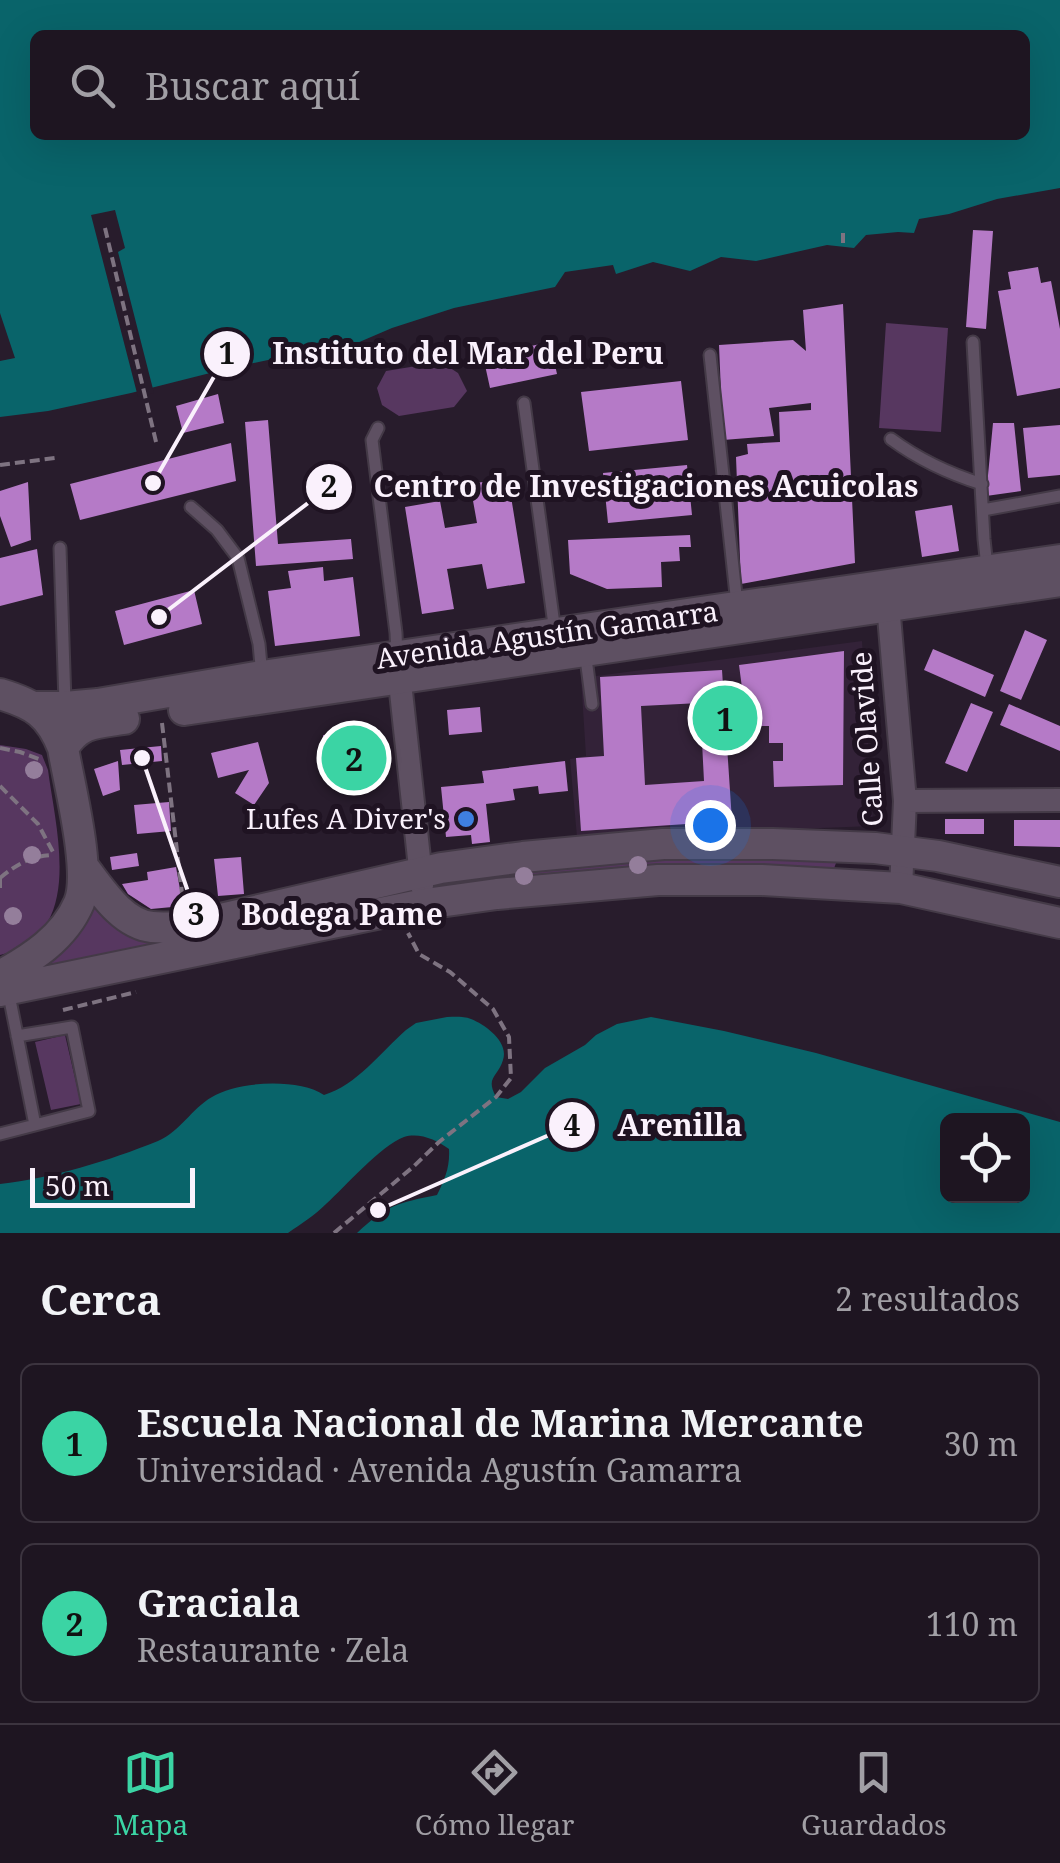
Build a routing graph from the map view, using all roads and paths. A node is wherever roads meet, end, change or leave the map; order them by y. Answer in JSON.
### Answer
{"nodes":[{"id":1,"x":105,"y":228,"type":"dead end"},
{"id":2,"x":843,"y":232,"type":"dead end"},
{"id":3,"x":843,"y":247,"type":"dead end"},
{"id":4,"x":973,"y":342,"type":"dead end"},
{"id":5,"x":710,"y":355,"type":"dead end"},
{"id":6,"x":524,"y":403,"type":"dead end"},
{"id":7,"x":378,"y":428,"type":"dead end"},
{"id":8,"x":891,"y":439,"type":"dead end"},
{"id":9,"x":157,"y":446,"type":"dead end"},
{"id":10,"x":55,"y":458,"type":"dead end"},
{"id":11,"x":0,"y":465,"type":"edge"},
{"id":12,"x":982,"y":484,"type":"junction"},
{"id":13,"x":1060,"y":496,"type":"edge"},
{"id":14,"x":192,"y":507,"type":"dead end"},
{"id":15,"x":982,"y":510,"type":"junction"},
{"id":16,"x":60,"y":548,"type":"dead end"},
{"id":17,"x":1060,"y":560,"type":"edge"},
{"id":18,"x":988,"y":570,"type":"junction"},
{"id":19,"x":1060,"y":581,"type":"edge"},
{"id":20,"x":887,"y":596,"type":"junction"},
{"id":21,"x":737,"y":607,"type":"junction"},
{"id":22,"x":556,"y":634,"type":"junction"},
{"id":23,"x":585,"y":651,"type":"junction"},
{"id":24,"x":398,"y":667,"type":"junction"},
{"id":25,"x":262,"y":676,"type":"junction"},
{"id":26,"x":0,"y":694,"type":"edge"},
{"id":27,"x":592,"y":704,"type":"dead end"},
{"id":28,"x":50,"y":707,"type":"junction"},
{"id":29,"x":161,"y":714,"type":"junction"},
{"id":30,"x":0,"y":748,"type":"edge"},
{"id":31,"x":52,"y":755,"type":"junction"},
{"id":32,"x":0,"y":786,"type":"edge"},
{"id":33,"x":1060,"y":800,"type":"edge"},
{"id":34,"x":905,"y":801,"type":"junction"},
{"id":35,"x":52,"y":838,"type":"dead end"},
{"id":36,"x":903,"y":851,"type":"junction"},
{"id":37,"x":54,"y":855,"type":"junction"},
{"id":38,"x":84,"y":868,"type":"junction"},
{"id":39,"x":420,"y":873,"type":"junction"},
{"id":40,"x":0,"y":878,"type":"edge"},
{"id":41,"x":1060,"y":882,"type":"edge"},
{"id":42,"x":902,"y":888,"type":"junction"},
{"id":43,"x":0,"y":891,"type":"edge"},
{"id":44,"x":416,"y":915,"type":"junction"},
{"id":45,"x":1060,"y":922,"type":"edge"},
{"id":46,"x":186,"y":927,"type":"junction"},
{"id":47,"x":3,"y":986,"type":"edge"},
{"id":48,"x":145,"y":990,"type":"dead end"},
{"id":49,"x":14,"y":1022,"type":"junction"},
{"id":50,"x":17,"y":1036,"type":"junction"},
{"id":51,"x":35,"y":1126,"type":"junction"},
{"id":52,"x":0,"y":1134,"type":"edge"},
{"id":53,"x":334,"y":1233,"type":"edge"}],
"edges":[{"from":1,"to":9,"type":"path"},
{"from":2,"to":3,"type":"path"},
{"from":4,"to":12,"type":"lane"},
{"from":5,"to":21,"type":"lane"},
{"from":6,"to":22,"type":"lane"},
{"from":7,"to":24,"type":"lane"},
{"from":8,"to":12,"type":"lane"},
{"from":10,"to":11,"type":"path"},
{"from":12,"to":15,"type":"lane"},
{"from":13,"to":15,"type":"lane"},
{"from":14,"to":25,"type":"lane"},
{"from":15,"to":18,"type":"lane"},
{"from":16,"to":28,"type":"lane"},
{"from":17,"to":18,"type":"main road","name":"Avenida Agustín Gamarra"},
{"from":18,"to":20,"type":"main road","name":"Avenida Agustín Gamarra"},
{"from":19,"to":20,"type":"main road","name":"Avenida Agustín Gamarra"},
{"from":20,"to":21,"type":"main road","name":"Avenida Agustín Gamarra"},
{"from":20,"to":23,"type":"main road","name":"Avenida Agustín Gamarra"},
{"from":20,"to":34,"type":"street","name":"Calle Olavide"},
{"from":21,"to":22,"type":"main road","name":"Avenida Agustín Gamarra"},
{"from":22,"to":24,"type":"main road","name":"Avenida Agustín Gamarra"},
{"from":23,"to":24,"type":"main road","name":"Avenida Agustín Gamarra"},
{"from":23,"to":27,"type":"lane"},
{"from":24,"to":25,"type":"main road","name":"Avenida Agustín Gamarra"},
{"from":24,"to":29,"type":"main road","name":"Avenida Agustín Gamarra"},
{"from":24,"to":39,"type":"street"},
{"from":25,"to":28,"type":"main road","name":"Avenida Agustín Gamarra"},
{"from":26,"to":28,"type":"main road"},
{"from":28,"to":31,"type":"main road"},
{"from":29,"to":31,"type":"main road","name":"Avenida Agustín Gamarra"},
{"from":29,"to":46,"type":"path"},
{"from":30,"to":31,"type":"path"},
{"from":31,"to":38,"type":"main road"},
{"from":32,"to":37,"type":"path"},
{"from":33,"to":34,"type":"street"},
{"from":34,"to":36,"type":"street","name":"Calle Olavide"},
{"from":35,"to":37,"type":"path"},
{"from":36,"to":39,"type":"main road"},
{"from":36,"to":41,"type":"main road"},
{"from":36,"to":42,"type":"street","name":"Calle Olavide"},
{"from":37,"to":40,"type":"path"},
{"from":38,"to":46,"type":"main road"},
{"from":38,"to":47,"type":"main road"},
{"from":39,"to":44,"type":"street"},
{"from":39,"to":46,"type":"main road"},
{"from":40,"to":43,"type":"path"},
{"from":42,"to":44,"type":"main road"},
{"from":42,"to":45,"type":"main road"},
{"from":44,"to":47,"type":"main road"},
{"from":44,"to":53,"type":"path"},
{"from":47,"to":49,"type":"lane"},
{"from":48,"to":49,"type":"path"},
{"from":49,"to":50,"type":"lane"},
{"from":50,"to":51,"type":"lane"},
{"from":50,"to":51,"type":"lane"},
{"from":51,"to":52,"type":"lane"}]}
